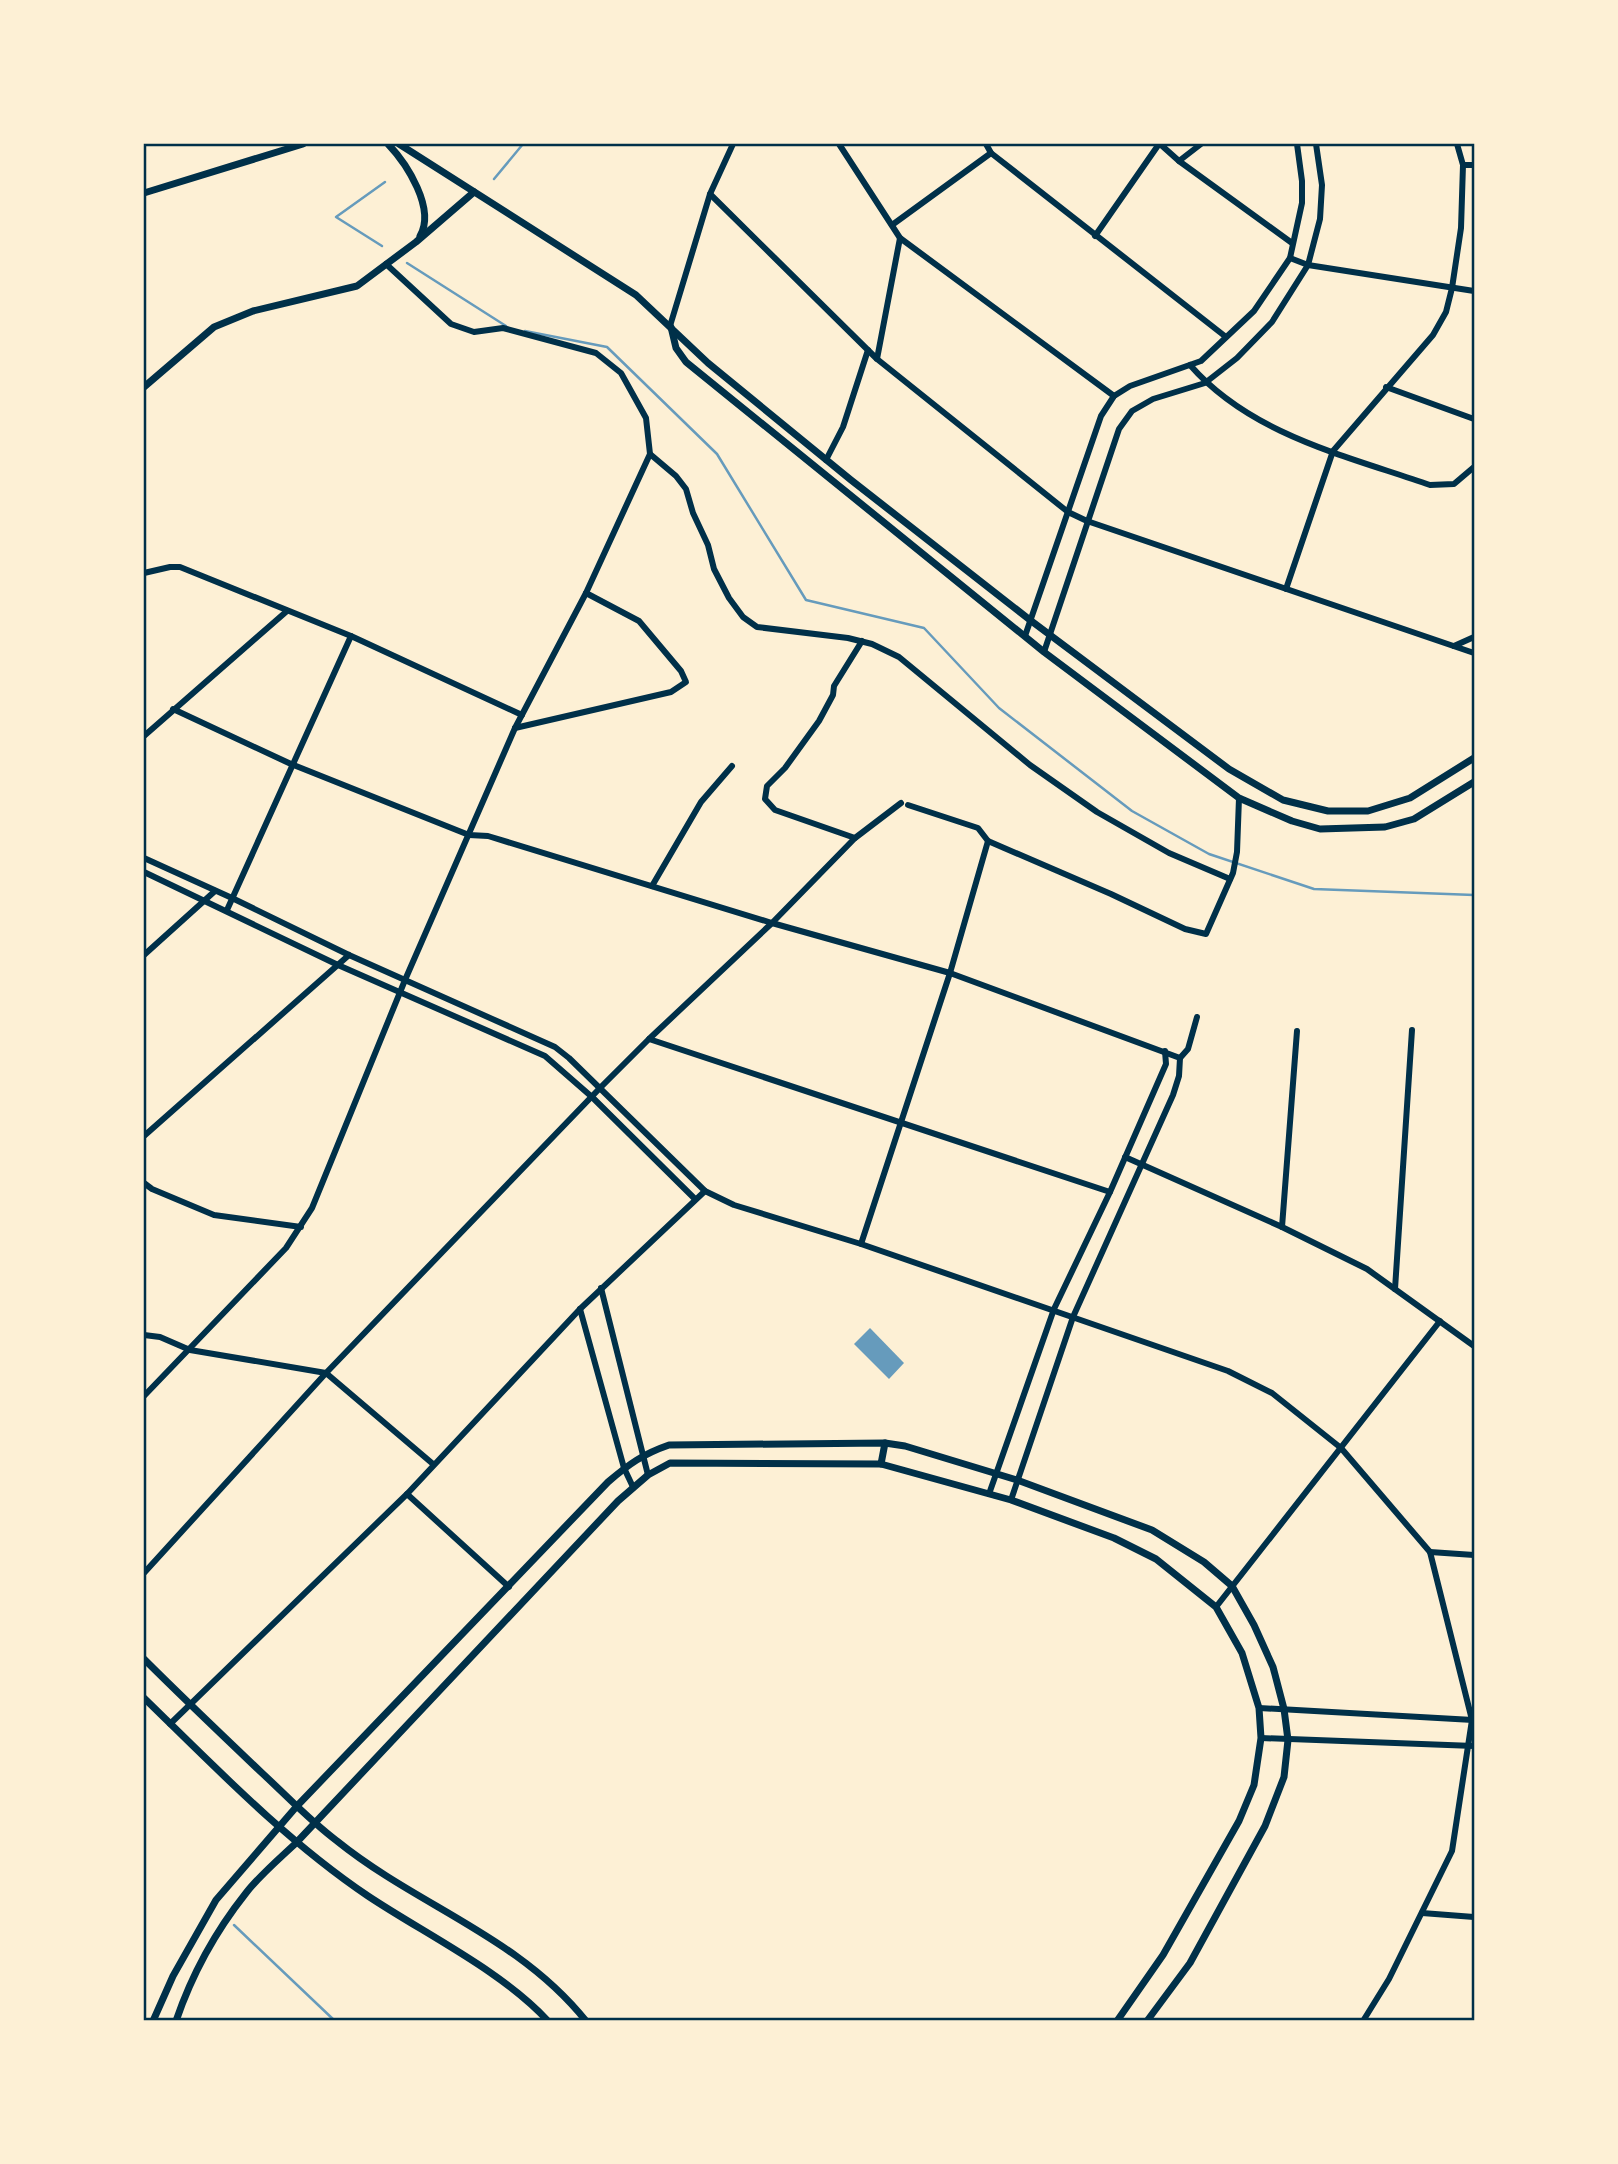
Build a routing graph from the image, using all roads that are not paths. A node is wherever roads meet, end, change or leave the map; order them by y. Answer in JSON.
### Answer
{"nodes":[{"id":1,"x":303,"y":144,"type":"edge"},
{"id":2,"x":388,"y":144,"type":"edge"},
{"id":3,"x":399,"y":144,"type":"edge"},
{"id":4,"x":733,"y":144,"type":"edge"},
{"id":5,"x":839,"y":144,"type":"edge"},
{"id":6,"x":986,"y":144,"type":"edge"},
{"id":7,"x":1159,"y":144,"type":"edge"},
{"id":8,"x":1201,"y":144,"type":"edge"},
{"id":9,"x":1297,"y":144,"type":"edge"},
{"id":10,"x":1316,"y":144,"type":"edge"},
{"id":11,"x":1457,"y":144,"type":"edge"},
{"id":12,"x":991,"y":153,"type":"junction"},
{"id":13,"x":1179,"y":161,"type":"junction"},
{"id":14,"x":1463,"y":165,"type":"junction"},
{"id":15,"x":1475,"y":165,"type":"edge"},
{"id":16,"x":474,"y":192,"type":"junction"},
{"id":17,"x":144,"y":193,"type":"edge"},
{"id":18,"x":710,"y":194,"type":"junction"},
{"id":19,"x":892,"y":225,"type":"junction"},
{"id":20,"x":1095,"y":236,"type":"junction"},
{"id":21,"x":900,"y":238,"type":"junction"},
{"id":22,"x":415,"y":242,"type":"junction"},
{"id":23,"x":1292,"y":243,"type":"junction"},
{"id":24,"x":1290,"y":258,"type":"junction"},
{"id":25,"x":386,"y":264,"type":"junction"},
{"id":26,"x":1308,"y":265,"type":"junction"},
{"id":27,"x":1452,"y":288,"type":"junction"},
{"id":28,"x":1475,"y":291,"type":"edge"},
{"id":29,"x":670,"y":326,"type":"junction"},
{"id":30,"x":1226,"y":337,"type":"junction"},
{"id":31,"x":868,"y":350,"type":"junction"},
{"id":32,"x":877,"y":359,"type":"junction"},
{"id":33,"x":1190,"y":365,"type":"junction"},
{"id":34,"x":1205,"y":383,"type":"junction"},
{"id":35,"x":144,"y":387,"type":"edge"},
{"id":36,"x":1386,"y":387,"type":"junction"},
{"id":37,"x":1114,"y":396,"type":"junction"},
{"id":38,"x":1475,"y":419,"type":"edge"},
{"id":39,"x":1333,"y":451,"type":"junction"},
{"id":40,"x":650,"y":454,"type":"junction"},
{"id":41,"x":826,"y":460,"type":"junction"},
{"id":42,"x":1475,"y":467,"type":"edge"},
{"id":43,"x":1068,"y":512,"type":"junction"},
{"id":44,"x":1087,"y":521,"type":"junction"},
{"id":45,"x":144,"y":573,"type":"edge"},
{"id":46,"x":1286,"y":589,"type":"junction"},
{"id":47,"x":586,"y":593,"type":"junction"},
{"id":48,"x":287,"y":611,"type":"junction"},
{"id":49,"x":1030,"y":621,"type":"junction"},
{"id":50,"x":351,"y":636,"type":"junction"},
{"id":51,"x":1025,"y":636,"type":"junction"},
{"id":52,"x":1049,"y":636,"type":"junction"},
{"id":53,"x":1475,"y":637,"type":"edge"},
{"id":54,"x":862,"y":641,"type":"junction"},
{"id":55,"x":1452,"y":646,"type":"junction"},
{"id":56,"x":1044,"y":652,"type":"junction"},
{"id":57,"x":1475,"y":653,"type":"edge"},
{"id":58,"x":173,"y":709,"type":"junction"},
{"id":59,"x":522,"y":715,"type":"junction"},
{"id":60,"x":515,"y":729,"type":"junction"},
{"id":61,"x":144,"y":736,"type":"edge"},
{"id":62,"x":1475,"y":758,"type":"edge"},
{"id":63,"x":291,"y":764,"type":"junction"},
{"id":64,"x":732,"y":766,"type":"dead end"},
{"id":65,"x":1475,"y":782,"type":"edge"},
{"id":66,"x":1239,"y":798,"type":"junction"},
{"id":67,"x":469,"y":835,"type":"junction"},
{"id":68,"x":855,"y":838,"type":"junction"},
{"id":69,"x":988,"y":841,"type":"junction"},
{"id":70,"x":144,"y":858,"type":"edge"},
{"id":71,"x":144,"y":872,"type":"edge"},
{"id":72,"x":1232,"y":876,"type":"junction"},
{"id":73,"x":652,"y":886,"type":"junction"},
{"id":74,"x":215,"y":891,"type":"junction"},
{"id":75,"x":232,"y":898,"type":"junction"},
{"id":76,"x":205,"y":900,"type":"junction"},
{"id":77,"x":227,"y":910,"type":"junction"},
{"id":78,"x":772,"y":923,"type":"junction"},
{"id":79,"x":144,"y":955,"type":"edge"},
{"id":80,"x":349,"y":955,"type":"junction"},
{"id":81,"x":338,"y":965,"type":"junction"},
{"id":82,"x":950,"y":973,"type":"junction"},
{"id":83,"x":405,"y":980,"type":"junction"},
{"id":84,"x":401,"y":991,"type":"junction"},
{"id":85,"x":1197,"y":1017,"type":"dead end"},
{"id":86,"x":1412,"y":1030,"type":"dead end"},
{"id":87,"x":1297,"y":1031,"type":"dead end"},
{"id":88,"x":649,"y":1039,"type":"junction"},
{"id":89,"x":1165,"y":1051,"type":"junction"},
{"id":90,"x":1180,"y":1058,"type":"junction"},
{"id":91,"x":599,"y":1089,"type":"junction"},
{"id":92,"x":592,"y":1097,"type":"junction"},
{"id":93,"x":901,"y":1122,"type":"junction"},
{"id":94,"x":144,"y":1136,"type":"edge"},
{"id":95,"x":1125,"y":1157,"type":"junction"},
{"id":96,"x":1142,"y":1164,"type":"junction"},
{"id":97,"x":144,"y":1183,"type":"edge"},
{"id":98,"x":705,"y":1191,"type":"junction"},
{"id":99,"x":1110,"y":1192,"type":"junction"},
{"id":100,"x":695,"y":1199,"type":"junction"},
{"id":101,"x":301,"y":1227,"type":"junction"},
{"id":102,"x":1282,"y":1227,"type":"junction"},
{"id":103,"x":861,"y":1244,"type":"junction"},
{"id":104,"x":601,"y":1289,"type":"junction"},
{"id":105,"x":1395,"y":1289,"type":"junction"},
{"id":106,"x":580,"y":1309,"type":"junction"},
{"id":107,"x":1054,"y":1309,"type":"junction"},
{"id":108,"x":1073,"y":1317,"type":"junction"},
{"id":109,"x":1440,"y":1321,"type":"junction"},
{"id":110,"x":144,"y":1335,"type":"edge"},
{"id":111,"x":1475,"y":1346,"type":"edge"},
{"id":112,"x":190,"y":1350,"type":"junction"},
{"id":113,"x":326,"y":1373,"type":"junction"},
{"id":114,"x":144,"y":1396,"type":"edge"},
{"id":115,"x":885,"y":1443,"type":"junction"},
{"id":116,"x":1341,"y":1448,"type":"junction"},
{"id":117,"x":643,"y":1454,"type":"junction"},
{"id":118,"x":433,"y":1464,"type":"junction"},
{"id":119,"x":881,"y":1464,"type":"junction"},
{"id":120,"x":624,"y":1468,"type":"junction"},
{"id":121,"x":997,"y":1473,"type":"junction"},
{"id":122,"x":648,"y":1475,"type":"junction"},
{"id":123,"x":1017,"y":1479,"type":"junction"},
{"id":124,"x":633,"y":1487,"type":"junction"},
{"id":125,"x":407,"y":1494,"type":"junction"},
{"id":126,"x":989,"y":1494,"type":"junction"},
{"id":127,"x":1011,"y":1500,"type":"junction"},
{"id":128,"x":1430,"y":1552,"type":"junction"},
{"id":129,"x":1475,"y":1555,"type":"edge"},
{"id":130,"x":144,"y":1573,"type":"edge"},
{"id":131,"x":1232,"y":1586,"type":"junction"},
{"id":132,"x":509,"y":1587,"type":"junction"},
{"id":133,"x":1216,"y":1607,"type":"junction"},
{"id":134,"x":144,"y":1658,"type":"edge"},
{"id":135,"x":144,"y":1698,"type":"edge"},
{"id":136,"x":190,"y":1705,"type":"junction"},
{"id":137,"x":1259,"y":1708,"type":"junction"},
{"id":138,"x":1284,"y":1709,"type":"junction"},
{"id":139,"x":1473,"y":1720,"type":"edge"},
{"id":140,"x":170,"y":1724,"type":"junction"},
{"id":141,"x":1261,"y":1738,"type":"junction"},
{"id":142,"x":1288,"y":1740,"type":"junction"},
{"id":143,"x":1471,"y":1746,"type":"edge"},
{"id":144,"x":297,"y":1806,"type":"junction"},
{"id":145,"x":315,"y":1822,"type":"junction"},
{"id":146,"x":279,"y":1827,"type":"junction"},
{"id":147,"x":296,"y":1843,"type":"junction"},
{"id":148,"x":1422,"y":1913,"type":"junction"},
{"id":149,"x":1475,"y":1917,"type":"edge"},
{"id":150,"x":153,"y":2021,"type":"edge"},
{"id":151,"x":176,"y":2021,"type":"edge"},
{"id":152,"x":548,"y":2021,"type":"edge"},
{"id":153,"x":586,"y":2021,"type":"edge"},
{"id":154,"x":1117,"y":2021,"type":"edge"},
{"id":155,"x":1147,"y":2021,"type":"edge"},
{"id":156,"x":1363,"y":2021,"type":"edge"}],
"edges":[{"from":1,"to":17,"type":"street"},
{"from":2,"to":22,"type":"street"},
{"from":3,"to":16,"type":"street"},
{"from":4,"to":18,"type":"street"},
{"from":5,"to":19,"type":"street"},
{"from":6,"to":12,"type":"street"},
{"from":7,"to":13,"type":"street"},
{"from":7,"to":20,"type":"street"},
{"from":8,"to":13,"type":"street"},
{"from":9,"to":23,"type":"street"},
{"from":10,"to":26,"type":"street"},
{"from":11,"to":14,"type":"street"},
{"from":12,"to":19,"type":"street"},
{"from":12,"to":20,"type":"street"},
{"from":13,"to":23,"type":"street"},
{"from":14,"to":15,"type":"street"},
{"from":14,"to":27,"type":"street"},
{"from":16,"to":22,"type":"street"},
{"from":16,"to":29,"type":"street"},
{"from":18,"to":29,"type":"street"},
{"from":18,"to":31,"type":"street"},
{"from":19,"to":21,"type":"street"},
{"from":20,"to":30,"type":"street"},
{"from":21,"to":32,"type":"street"},
{"from":21,"to":37,"type":"street"},
{"from":22,"to":25,"type":"street"},
{"from":23,"to":24,"type":"street"},
{"from":24,"to":26,"type":"street"},
{"from":24,"to":30,"type":"street"},
{"from":25,"to":35,"type":"street"},
{"from":25,"to":40,"type":"street"},
{"from":26,"to":27,"type":"street"},
{"from":26,"to":34,"type":"street"},
{"from":27,"to":28,"type":"street"},
{"from":27,"to":36,"type":"street"},
{"from":29,"to":41,"type":"street"},
{"from":29,"to":51,"type":"street"},
{"from":30,"to":33,"type":"street"},
{"from":31,"to":32,"type":"street"},
{"from":31,"to":41,"type":"street"},
{"from":32,"to":43,"type":"street"},
{"from":33,"to":34,"type":"street"},
{"from":33,"to":37,"type":"street"},
{"from":34,"to":39,"type":"street"},
{"from":34,"to":44,"type":"street"},
{"from":36,"to":38,"type":"street"},
{"from":36,"to":39,"type":"street"},
{"from":37,"to":43,"type":"street"},
{"from":39,"to":42,"type":"street"},
{"from":39,"to":46,"type":"street"},
{"from":40,"to":47,"type":"street"},
{"from":40,"to":54,"type":"street"},
{"from":41,"to":49,"type":"street"},
{"from":43,"to":44,"type":"street"},
{"from":43,"to":49,"type":"street"},
{"from":44,"to":46,"type":"street"},
{"from":44,"to":52,"type":"street"},
{"from":45,"to":48,"type":"street"},
{"from":46,"to":55,"type":"street"},
{"from":47,"to":59,"type":"street"},
{"from":47,"to":60,"type":"street"},
{"from":48,"to":50,"type":"street"},
{"from":48,"to":58,"type":"street"},
{"from":49,"to":51,"type":"street"},
{"from":49,"to":52,"type":"street"},
{"from":50,"to":59,"type":"street"},
{"from":50,"to":63,"type":"street"},
{"from":51,"to":56,"type":"street"},
{"from":52,"to":56,"type":"street"},
{"from":52,"to":62,"type":"street"},
{"from":53,"to":55,"type":"street"},
{"from":54,"to":68,"type":"street"},
{"from":54,"to":72,"type":"street"},
{"from":55,"to":57,"type":"street"},
{"from":56,"to":66,"type":"street"},
{"from":58,"to":61,"type":"street"},
{"from":58,"to":63,"type":"street"},
{"from":59,"to":60,"type":"street"},
{"from":60,"to":67,"type":"street"},
{"from":63,"to":67,"type":"street"},
{"from":63,"to":75,"type":"street"},
{"from":64,"to":73,"type":"street"},
{"from":65,"to":66,"type":"street"},
{"from":66,"to":72,"type":"street"},
{"from":67,"to":73,"type":"street"},
{"from":67,"to":83,"type":"street"},
{"from":68,"to":69,"type":"street"},
{"from":68,"to":78,"type":"street"},
{"from":69,"to":72,"type":"street"},
{"from":69,"to":82,"type":"street"},
{"from":70,"to":74,"type":"street"},
{"from":71,"to":76,"type":"street"},
{"from":73,"to":78,"type":"street"},
{"from":74,"to":75,"type":"street"},
{"from":74,"to":76,"type":"street"},
{"from":75,"to":77,"type":"street"},
{"from":75,"to":80,"type":"street"},
{"from":76,"to":77,"type":"street"},
{"from":76,"to":79,"type":"street"},
{"from":77,"to":81,"type":"street"},
{"from":78,"to":82,"type":"street"},
{"from":78,"to":88,"type":"street"},
{"from":80,"to":81,"type":"street"},
{"from":80,"to":83,"type":"street"},
{"from":81,"to":84,"type":"street"},
{"from":81,"to":94,"type":"street"},
{"from":82,"to":89,"type":"street"},
{"from":82,"to":93,"type":"street"},
{"from":83,"to":84,"type":"street"},
{"from":83,"to":91,"type":"street"},
{"from":84,"to":92,"type":"street"},
{"from":84,"to":101,"type":"street"},
{"from":85,"to":90,"type":"street"},
{"from":86,"to":105,"type":"street"},
{"from":87,"to":102,"type":"street"},
{"from":88,"to":91,"type":"street"},
{"from":88,"to":93,"type":"street"},
{"from":89,"to":90,"type":"street"},
{"from":89,"to":95,"type":"street"},
{"from":90,"to":96,"type":"street"},
{"from":91,"to":92,"type":"street"},
{"from":91,"to":98,"type":"street"},
{"from":92,"to":100,"type":"street"},
{"from":92,"to":113,"type":"street"},
{"from":93,"to":99,"type":"street"},
{"from":93,"to":103,"type":"street"},
{"from":95,"to":96,"type":"street"},
{"from":95,"to":99,"type":"street"},
{"from":96,"to":102,"type":"street"},
{"from":96,"to":108,"type":"street"},
{"from":97,"to":101,"type":"street"},
{"from":98,"to":100,"type":"street"},
{"from":98,"to":103,"type":"street"},
{"from":99,"to":107,"type":"street"},
{"from":100,"to":104,"type":"street"},
{"from":101,"to":112,"type":"street"},
{"from":102,"to":105,"type":"street"},
{"from":103,"to":107,"type":"street"},
{"from":104,"to":106,"type":"street"},
{"from":104,"to":117,"type":"street"},
{"from":105,"to":109,"type":"street"},
{"from":106,"to":118,"type":"street"},
{"from":106,"to":120,"type":"street"},
{"from":107,"to":108,"type":"street"},
{"from":107,"to":121,"type":"street"},
{"from":108,"to":116,"type":"street"},
{"from":108,"to":123,"type":"street"},
{"from":109,"to":111,"type":"street"},
{"from":109,"to":116,"type":"street"},
{"from":110,"to":112,"type":"street"},
{"from":112,"to":113,"type":"street"},
{"from":112,"to":114,"type":"street"},
{"from":113,"to":118,"type":"street"},
{"from":113,"to":130,"type":"street"},
{"from":115,"to":117,"type":"street"},
{"from":115,"to":119,"type":"street"},
{"from":115,"to":121,"type":"street"},
{"from":116,"to":128,"type":"street"},
{"from":116,"to":131,"type":"street"},
{"from":117,"to":120,"type":"street"},
{"from":117,"to":122,"type":"street"},
{"from":118,"to":125,"type":"street"},
{"from":119,"to":122,"type":"street"},
{"from":119,"to":126,"type":"street"},
{"from":120,"to":124,"type":"street"},
{"from":120,"to":132,"type":"street"},
{"from":121,"to":123,"type":"street"},
{"from":121,"to":126,"type":"street"},
{"from":122,"to":124,"type":"street"},
{"from":123,"to":127,"type":"street"},
{"from":123,"to":131,"type":"street"},
{"from":124,"to":145,"type":"street"},
{"from":125,"to":132,"type":"street"},
{"from":125,"to":136,"type":"street"},
{"from":126,"to":127,"type":"street"},
{"from":127,"to":133,"type":"street"},
{"from":128,"to":129,"type":"street"},
{"from":128,"to":139,"type":"street"},
{"from":131,"to":133,"type":"street"},
{"from":131,"to":138,"type":"street"},
{"from":132,"to":144,"type":"street"},
{"from":133,"to":137,"type":"street"},
{"from":134,"to":136,"type":"street"},
{"from":135,"to":140,"type":"street"},
{"from":136,"to":140,"type":"street"},
{"from":136,"to":144,"type":"street"},
{"from":137,"to":138,"type":"street"},
{"from":137,"to":141,"type":"street"},
{"from":138,"to":139,"type":"street"},
{"from":138,"to":142,"type":"street"},
{"from":139,"to":143,"type":"street"},
{"from":140,"to":146,"type":"street"},
{"from":141,"to":142,"type":"street"},
{"from":141,"to":154,"type":"street"},
{"from":142,"to":143,"type":"street"},
{"from":142,"to":155,"type":"street"},
{"from":143,"to":148,"type":"street"},
{"from":144,"to":145,"type":"street"},
{"from":144,"to":146,"type":"street"},
{"from":145,"to":147,"type":"street"},
{"from":145,"to":153,"type":"street"},
{"from":146,"to":147,"type":"street"},
{"from":146,"to":150,"type":"street"},
{"from":147,"to":151,"type":"street"},
{"from":147,"to":152,"type":"street"},
{"from":148,"to":149,"type":"street"},
{"from":148,"to":156,"type":"street"}]}
